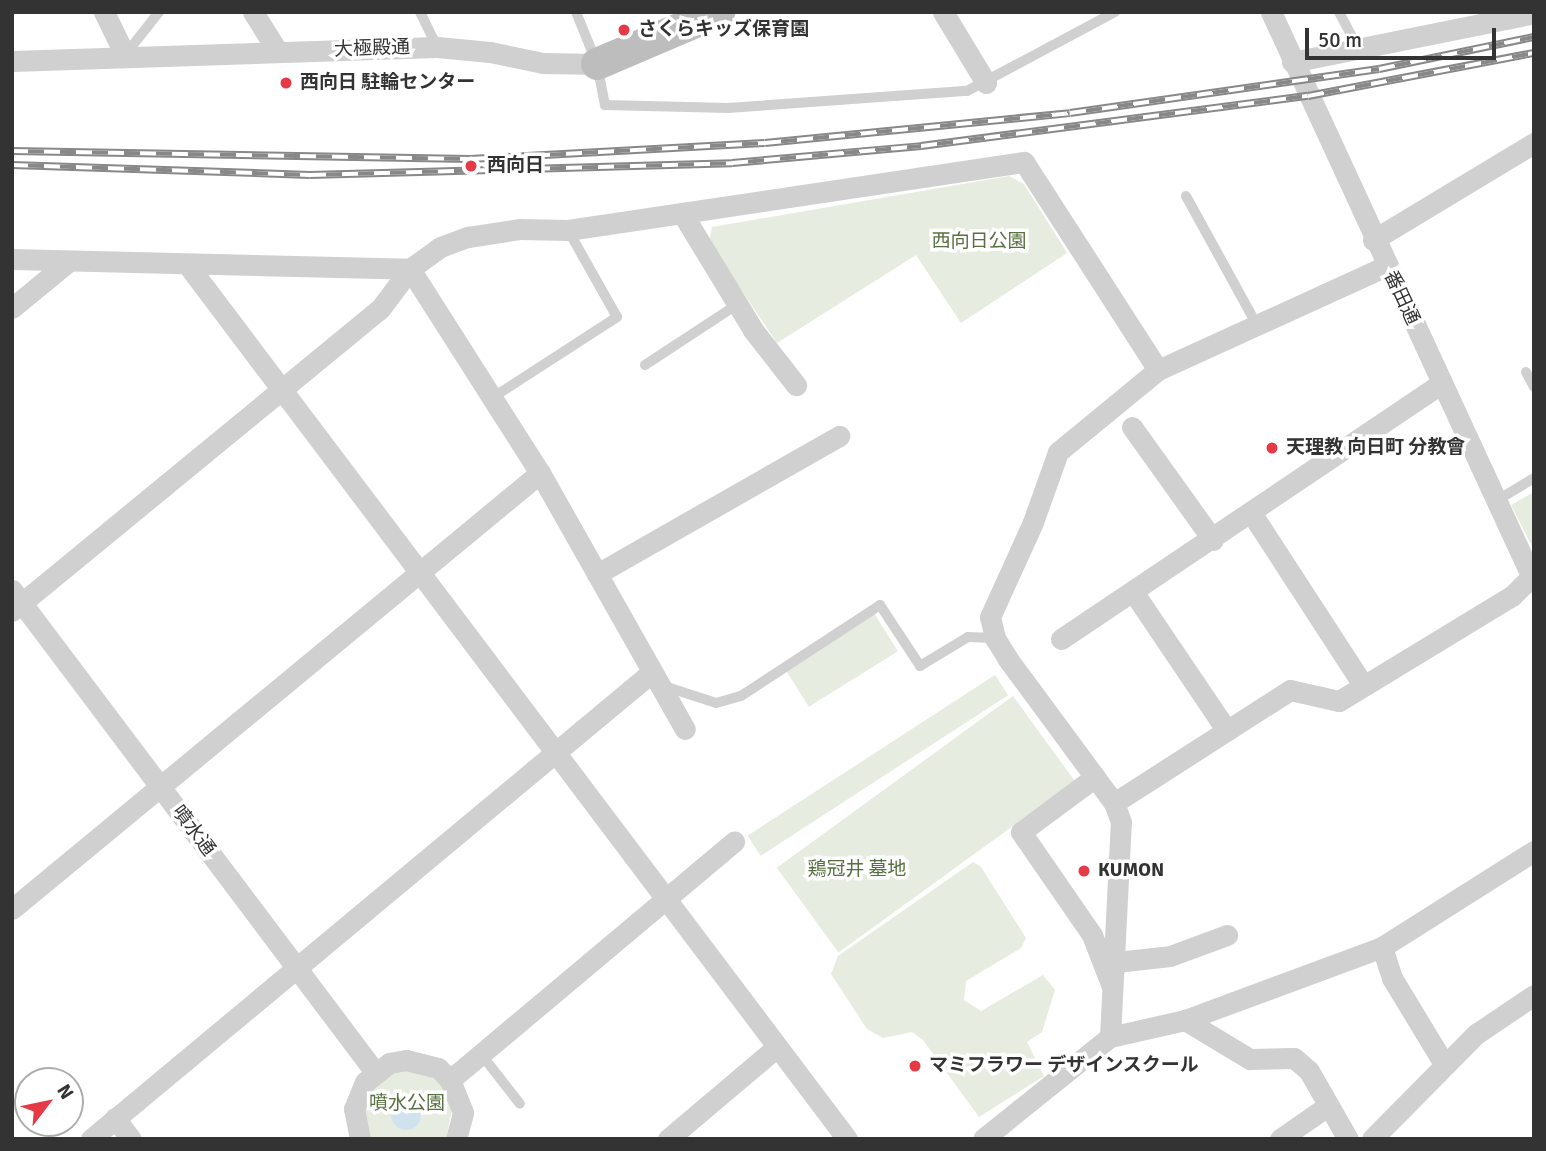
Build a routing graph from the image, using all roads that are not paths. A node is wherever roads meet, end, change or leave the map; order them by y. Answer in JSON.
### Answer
{"nodes":[{"id":1,"x":104,"y":12,"type":"edge"},
{"id":2,"x":159,"y":12,"type":"edge"},
{"id":3,"x":253,"y":12,"type":"edge"},
{"id":4,"x":421,"y":12,"type":"edge"},
{"id":5,"x":576,"y":12,"type":"edge"},
{"id":6,"x":719,"y":12,"type":"edge"},
{"id":7,"x":943,"y":12,"type":"edge"},
{"id":8,"x":1115,"y":12,"type":"edge"},
{"id":9,"x":1271,"y":12,"type":"edge"},
{"id":10,"x":1339,"y":12,"type":"edge"},
{"id":11,"x":1534,"y":13,"type":"edge"},
{"id":12,"x":1479,"y":18,"type":"edge"},
{"id":13,"x":437,"y":47,"type":"junction"},
{"id":14,"x":1359,"y":50,"type":"junction"},
{"id":15,"x":278,"y":52,"type":"junction"},
{"id":16,"x":125,"y":55,"type":"junction"},
{"id":17,"x":12,"y":61,"type":"edge"},
{"id":18,"x":1292,"y":62,"type":"junction"},
{"id":19,"x":597,"y":64,"type":"junction"},
{"id":20,"x":986,"y":83,"type":"junction"},
{"id":21,"x":1534,"y":142,"type":"edge"},
{"id":22,"x":1186,"y":196,"type":"dead end"},
{"id":23,"x":682,"y":214,"type":"junction"},
{"id":24,"x":568,"y":229,"type":"junction"},
{"id":25,"x":1373,"y":240,"type":"junction"},
{"id":26,"x":12,"y":259,"type":"edge"},
{"id":27,"x":69,"y":261,"type":"junction"},
{"id":28,"x":187,"y":264,"type":"junction"},
{"id":29,"x":1386,"y":266,"type":"junction"},
{"id":30,"x":410,"y":269,"type":"junction"},
{"id":31,"x":738,"y":304,"type":"junction"},
{"id":32,"x":12,"y":308,"type":"edge"},
{"id":33,"x":1257,"y":324,"type":"junction"},
{"id":34,"x":645,"y":365,"type":"dead end"},
{"id":35,"x":1158,"y":370,"type":"junction"},
{"id":36,"x":1526,"y":372,"type":"dead end"},
{"id":37,"x":1441,"y":384,"type":"junction"},
{"id":38,"x":796,"y":385,"type":"dead end"},
{"id":39,"x":1534,"y":387,"type":"edge"},
{"id":40,"x":283,"y":389,"type":"junction"},
{"id":41,"x":492,"y":398,"type":"junction"},
{"id":42,"x":1132,"y":427,"type":"dead end"},
{"id":43,"x":839,"y":436,"type":"dead end"},
{"id":44,"x":540,"y":473,"type":"junction"},
{"id":45,"x":1534,"y":478,"type":"edge"},
{"id":46,"x":1496,"y":501,"type":"junction"},
{"id":47,"x":1252,"y":513,"type":"junction"},
{"id":48,"x":1213,"y":540,"type":"junction"},
{"id":49,"x":419,"y":570,"type":"junction"},
{"id":50,"x":597,"y":574,"type":"junction"},
{"id":51,"x":1533,"y":577,"type":"edge"},
{"id":52,"x":1134,"y":593,"type":"junction"},
{"id":53,"x":16,"y":601,"type":"edge"},
{"id":54,"x":995,"y":638,"type":"junction"},
{"id":55,"x":1061,"y":639,"type":"dead end"},
{"id":56,"x":655,"y":678,"type":"junction"},
{"id":57,"x":1363,"y":685,"type":"junction"},
{"id":58,"x":685,"y":729,"type":"dead end"},
{"id":59,"x":1227,"y":731,"type":"junction"},
{"id":60,"x":556,"y":751,"type":"junction"},
{"id":61,"x":1095,"y":777,"type":"junction"},
{"id":62,"x":159,"y":787,"type":"junction"},
{"id":63,"x":1114,"y":803,"type":"junction"},
{"id":64,"x":734,"y":842,"type":"dead end"},
{"id":65,"x":1534,"y":851,"type":"edge"},
{"id":66,"x":667,"y":900,"type":"junction"},
{"id":67,"x":12,"y":909,"type":"edge"},
{"id":68,"x":1227,"y":935,"type":"dead end"},
{"id":69,"x":1382,"y":947,"type":"junction"},
{"id":70,"x":1116,"y":962,"type":"junction"},
{"id":71,"x":295,"y":968,"type":"junction"},
{"id":72,"x":1115,"y":995,"type":"junction"},
{"id":73,"x":1534,"y":995,"type":"edge"},
{"id":74,"x":1185,"y":1020,"type":"junction"},
{"id":75,"x":1110,"y":1037,"type":"junction"},
{"id":76,"x":777,"y":1047,"type":"junction"},
{"id":77,"x":481,"y":1054,"type":"junction"},
{"id":78,"x":1444,"y":1064,"type":"junction"},
{"id":79,"x":374,"y":1072,"type":"junction"},
{"id":80,"x":450,"y":1080,"type":"junction"},
{"id":81,"x":520,"y":1104,"type":"dead end"},
{"id":82,"x":1326,"y":1107,"type":"junction"},
{"id":83,"x":115,"y":1118,"type":"junction"},
{"id":84,"x":91,"y":1139,"type":"edge"},
{"id":85,"x":131,"y":1139,"type":"edge"},
{"id":86,"x":360,"y":1139,"type":"edge"},
{"id":87,"x":456,"y":1139,"type":"edge"},
{"id":88,"x":668,"y":1139,"type":"edge"},
{"id":89,"x":847,"y":1139,"type":"edge"},
{"id":90,"x":984,"y":1139,"type":"edge"},
{"id":91,"x":1280,"y":1139,"type":"edge"},
{"id":92,"x":1348,"y":1139,"type":"edge"},
{"id":93,"x":1372,"y":1139,"type":"edge"}],
"edges":[{"from":1,"to":16,"type":"street"},
{"from":2,"to":16,"type":"lane"},
{"from":3,"to":15,"type":"street"},
{"from":4,"to":13,"type":"lane"},
{"from":5,"to":19,"type":"lane"},
{"from":6,"to":19,"type":"main road","name":"大極殿通"},
{"from":7,"to":20,"type":"street"},
{"from":8,"to":20,"type":"lane"},
{"from":9,"to":18,"type":"street","name":"番田通"},
{"from":10,"to":14,"type":"lane"},
{"from":11,"to":12,"type":"street"},
{"from":12,"to":14,"type":"street"},
{"from":13,"to":15,"type":"street","name":"大極殿通"},
{"from":13,"to":19,"type":"street","name":"大極殿通"},
{"from":14,"to":18,"type":"street"},
{"from":15,"to":16,"type":"street","name":"大極殿通"},
{"from":16,"to":17,"type":"street","name":"大極殿通"},
{"from":18,"to":25,"type":"street","name":"番田通"},
{"from":19,"to":20,"type":"lane"},
{"from":21,"to":25,"type":"street"},
{"from":22,"to":33,"type":"lane"},
{"from":23,"to":24,"type":"street"},
{"from":23,"to":31,"type":"street"},
{"from":23,"to":35,"type":"street"},
{"from":24,"to":30,"type":"street"},
{"from":24,"to":41,"type":"lane"},
{"from":25,"to":29,"type":"street","name":"番田通"},
{"from":26,"to":27,"type":"street"},
{"from":27,"to":28,"type":"street"},
{"from":27,"to":32,"type":"street"},
{"from":28,"to":30,"type":"street"},
{"from":28,"to":40,"type":"street"},
{"from":29,"to":33,"type":"street"},
{"from":29,"to":37,"type":"street","name":"番田通"},
{"from":30,"to":40,"type":"street"},
{"from":30,"to":41,"type":"street"},
{"from":31,"to":34,"type":"lane"},
{"from":31,"to":38,"type":"street"},
{"from":33,"to":35,"type":"street"},
{"from":35,"to":54,"type":"street"},
{"from":36,"to":39,"type":"lane"},
{"from":37,"to":46,"type":"street","name":"番田通"},
{"from":37,"to":47,"type":"street"},
{"from":40,"to":49,"type":"street"},
{"from":40,"to":53,"type":"street"},
{"from":41,"to":44,"type":"street"},
{"from":42,"to":48,"type":"street"},
{"from":43,"to":50,"type":"street"},
{"from":44,"to":49,"type":"street"},
{"from":44,"to":50,"type":"street"},
{"from":45,"to":46,"type":"lane"},
{"from":46,"to":51,"type":"street","name":"番田通"},
{"from":47,"to":48,"type":"street"},
{"from":47,"to":57,"type":"street"},
{"from":48,"to":52,"type":"street"},
{"from":49,"to":60,"type":"street"},
{"from":49,"to":62,"type":"street"},
{"from":50,"to":56,"type":"street"},
{"from":51,"to":57,"type":"street"},
{"from":52,"to":55,"type":"street"},
{"from":52,"to":59,"type":"street"},
{"from":53,"to":62,"type":"street","name":"噴水通"},
{"from":54,"to":56,"type":"lane"},
{"from":54,"to":61,"type":"street"},
{"from":56,"to":58,"type":"street"},
{"from":56,"to":60,"type":"street"},
{"from":57,"to":59,"type":"street"},
{"from":59,"to":63,"type":"street"},
{"from":60,"to":66,"type":"street"},
{"from":60,"to":71,"type":"street"},
{"from":61,"to":63,"type":"street"},
{"from":61,"to":72,"type":"street"},
{"from":62,"to":67,"type":"street"},
{"from":62,"to":71,"type":"street","name":"噴水通"},
{"from":63,"to":70,"type":"street"},
{"from":64,"to":66,"type":"street"},
{"from":65,"to":69,"type":"street"},
{"from":66,"to":76,"type":"street"},
{"from":66,"to":77,"type":"street"},
{"from":68,"to":70,"type":"street"},
{"from":69,"to":74,"type":"street"},
{"from":69,"to":78,"type":"street"},
{"from":70,"to":72,"type":"street"},
{"from":71,"to":79,"type":"street","name":"噴水通"},
{"from":71,"to":83,"type":"street"},
{"from":72,"to":75,"type":"street"},
{"from":73,"to":78,"type":"street"},
{"from":74,"to":75,"type":"street"},
{"from":74,"to":82,"type":"street"},
{"from":75,"to":90,"type":"street"},
{"from":76,"to":88,"type":"street"},
{"from":76,"to":89,"type":"street"},
{"from":77,"to":80,"type":"street"},
{"from":77,"to":81,"type":"lane"},
{"from":78,"to":93,"type":"street"},
{"from":79,"to":80,"type":"street"},
{"from":79,"to":86,"type":"street"},
{"from":80,"to":87,"type":"street"},
{"from":82,"to":91,"type":"street"},
{"from":82,"to":92,"type":"street"},
{"from":83,"to":84,"type":"street"},
{"from":83,"to":85,"type":"street"}]}
